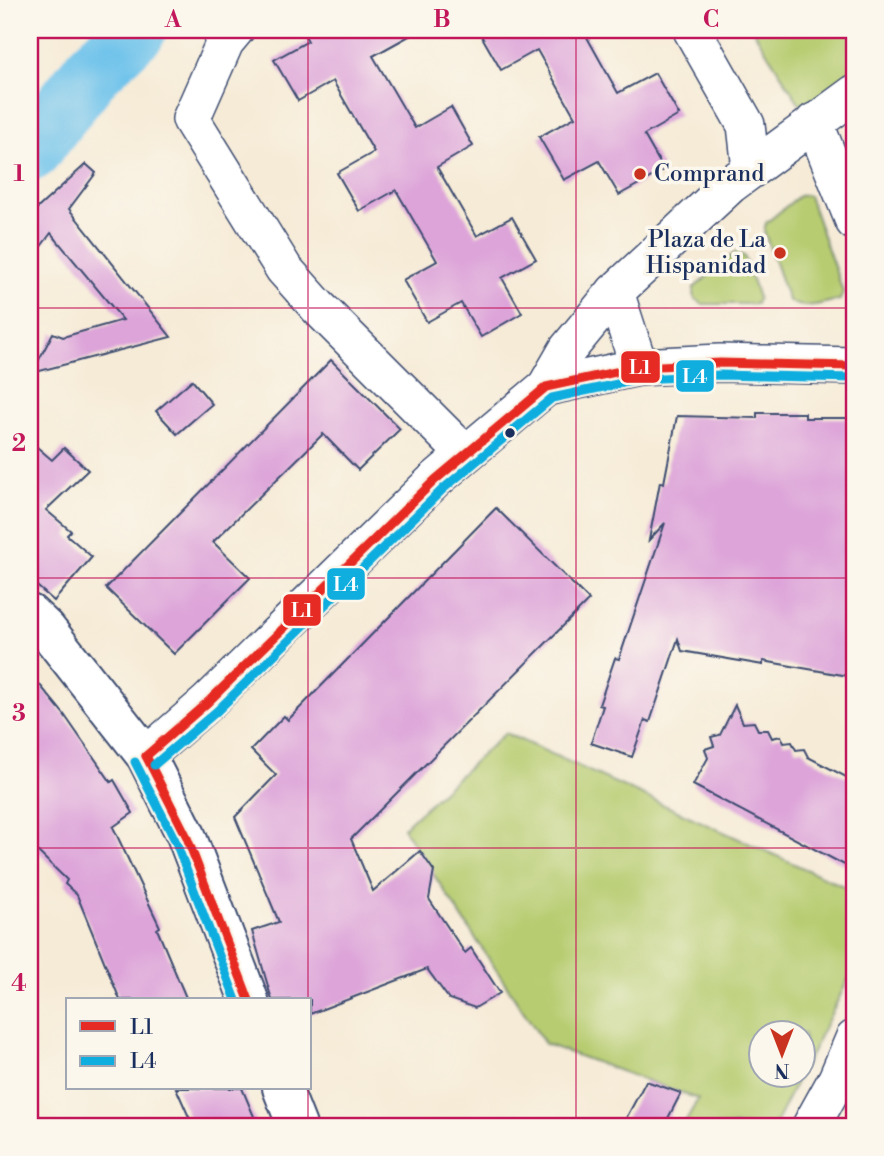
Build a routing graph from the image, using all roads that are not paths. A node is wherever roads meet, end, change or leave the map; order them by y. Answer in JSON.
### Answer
{"nodes":[{"id":1,"x":235,"y":30,"type":"edge"},
{"id":2,"x":692,"y":30,"type":"edge"},
{"id":3,"x":854,"y":94,"type":"edge"},
{"id":4,"x":814,"y":122,"type":"junction"},
{"id":5,"x":751,"y":169,"type":"junction"},
{"id":6,"x":854,"y":221,"type":"edge"},
{"id":7,"x":615,"y":292,"type":"junction"},
{"id":8,"x":854,"y":366,"type":"edge"},
{"id":9,"x":639,"y":367,"type":"junction"},
{"id":10,"x":546,"y":387,"type":"junction"},
{"id":11,"x":465,"y":454,"type":"junction"},
{"id":12,"x":30,"y":614,"type":"edge"},
{"id":13,"x":146,"y":756,"type":"junction"},
{"id":14,"x":248,"y":998,"type":"edge"},
{"id":15,"x":854,"y":1039,"type":"edge"},
{"id":16,"x":283,"y":1090,"type":"edge"},
{"id":17,"x":297,"y":1126,"type":"edge"},
{"id":18,"x":811,"y":1126,"type":"edge"}],
"edges":[{"from":1,"to":11,"type":"street"},
{"from":2,"to":5,"type":"street"},
{"from":3,"to":4,"type":"street"},
{"from":4,"to":5,"type":"street"},
{"from":4,"to":6,"type":"street"},
{"from":5,"to":7,"type":"street"},
{"from":7,"to":9,"type":"street"},
{"from":7,"to":10,"type":"street"},
{"from":8,"to":9,"type":"street"},
{"from":9,"to":10,"type":"street"},
{"from":10,"to":11,"type":"street"},
{"from":11,"to":13,"type":"street"},
{"from":12,"to":13,"type":"main road"},
{"from":13,"to":14,"type":"main road"},
{"from":15,"to":18,"type":"street"},
{"from":16,"to":17,"type":"main road"}]}
